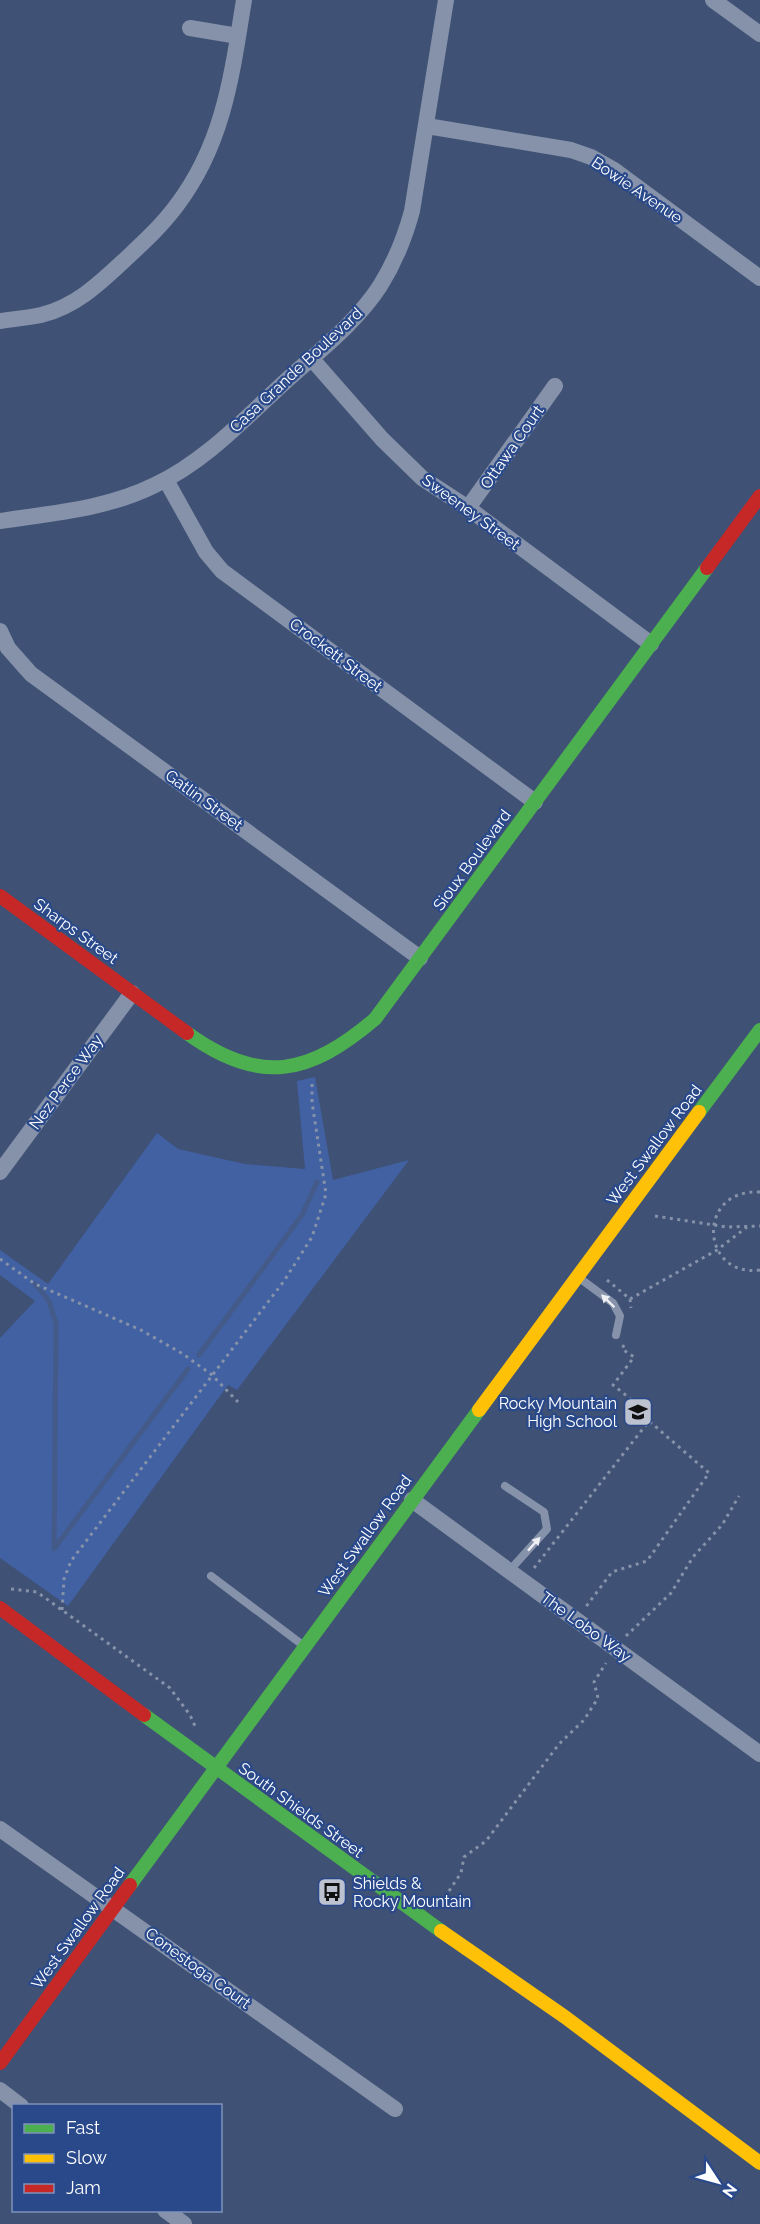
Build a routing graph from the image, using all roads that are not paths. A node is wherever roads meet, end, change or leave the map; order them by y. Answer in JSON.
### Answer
{"nodes":[{"id":1,"x":244,"y":0,"type":"edge"},
{"id":2,"x":446,"y":0,"type":"edge"},
{"id":3,"x":713,"y":0,"type":"edge"},
{"id":4,"x":190,"y":28,"type":"dead end"},
{"id":5,"x":760,"y":34,"type":"edge"},
{"id":6,"x":238,"y":36,"type":"junction"},
{"id":7,"x":427,"y":126,"type":"junction"},
{"id":8,"x":760,"y":278,"type":"edge"},
{"id":9,"x":0,"y":321,"type":"edge"},
{"id":10,"x":311,"y":358,"type":"junction"},
{"id":11,"x":555,"y":386,"type":"dead end"},
{"id":12,"x":166,"y":480,"type":"junction"},
{"id":13,"x":760,"y":496,"type":"edge"},
{"id":14,"x":468,"y":508,"type":"junction"},
{"id":15,"x":0,"y":521,"type":"edge"},
{"id":16,"x":0,"y":631,"type":"edge"},
{"id":17,"x":651,"y":644,"type":"junction"},
{"id":18,"x":535,"y":802,"type":"junction"},
{"id":19,"x":0,"y":896,"type":"edge"},
{"id":20,"x":420,"y":958,"type":"junction"},
{"id":21,"x":132,"y":993,"type":"junction"},
{"id":22,"x":760,"y":1030,"type":"edge"},
{"id":23,"x":0,"y":1172,"type":"edge"},
{"id":24,"x":577,"y":1277,"type":"junction"},
{"id":25,"x":616,"y":1335,"type":"dead end"},
{"id":26,"x":505,"y":1486,"type":"dead end"},
{"id":27,"x":412,"y":1500,"type":"junction"},
{"id":28,"x":509,"y":1571,"type":"junction"},
{"id":29,"x":211,"y":1576,"type":"dead end"},
{"id":30,"x":0,"y":1608,"type":"edge"},
{"id":31,"x":305,"y":1646,"type":"junction"},
{"id":32,"x":760,"y":1754,"type":"edge"},
{"id":33,"x":215,"y":1768,"type":"junction"},
{"id":34,"x":0,"y":1828,"type":"edge"},
{"id":35,"x":114,"y":1907,"type":"junction"},
{"id":36,"x":0,"y":2063,"type":"edge"},
{"id":37,"x":0,"y":2090,"type":"edge"},
{"id":38,"x":18,"y":2104,"type":"edge"},
{"id":39,"x":395,"y":2109,"type":"dead end"},
{"id":40,"x":760,"y":2163,"type":"edge"},
{"id":41,"x":166,"y":2212,"type":"edge"},
{"id":42,"x":184,"y":2224,"type":"edge"}],
"edges":[{"from":1,"to":6,"type":"street"},
{"from":2,"to":7,"type":"street","name":"Casa Grande Boulevard"},
{"from":3,"to":5,"type":"street"},
{"from":4,"to":6,"type":"street"},
{"from":6,"to":9,"type":"street"},
{"from":7,"to":8,"type":"street","name":"Bowie Avenue"},
{"from":7,"to":10,"type":"street","name":"Casa Grande Boulevard"},
{"from":10,"to":12,"type":"street","name":"Casa Grande Boulevard"},
{"from":10,"to":14,"type":"street","name":"Sweeney Street"},
{"from":11,"to":14,"type":"street","name":"Ottawa Court"},
{"from":12,"to":15,"type":"street","name":"Casa Grande Boulevard"},
{"from":12,"to":18,"type":"street","name":"Crockett Street"},
{"from":13,"to":17,"type":"street","name":"Sioux Boulevard"},
{"from":14,"to":17,"type":"street","name":"Sweeney Street"},
{"from":16,"to":20,"type":"street","name":"Gatlin Street"},
{"from":17,"to":18,"type":"street","name":"Sioux Boulevard"},
{"from":18,"to":20,"type":"street","name":"Sioux Boulevard"},
{"from":19,"to":21,"type":"street","name":"Sharps Street"},
{"from":20,"to":21,"type":"street","name":"Sioux Boulevard"},
{"from":21,"to":23,"type":"street","name":"Nez Perce Way"},
{"from":22,"to":24,"type":"street","name":"West Swallow Road"},
{"from":25,"to":24,"type":"lane","one_way":true},
{"from":24,"to":27,"type":"street","name":"West Swallow Road"},
{"from":28,"to":26,"type":"lane","one_way":true},
{"from":27,"to":28,"type":"street","name":"The Lobo Way"},
{"from":27,"to":31,"type":"street","name":"West Swallow Road"},
{"from":28,"to":32,"type":"street","name":"The Lobo Way"},
{"from":29,"to":31,"type":"lane"},
{"from":30,"to":33,"type":"street","name":"South Shields Street"},
{"from":31,"to":33,"type":"street","name":"West Swallow Road"},
{"from":33,"to":35,"type":"street","name":"West Swallow Road"},
{"from":33,"to":40,"type":"street","name":"South Shields Street"},
{"from":34,"to":35,"type":"street","name":"Conestoga Court"},
{"from":35,"to":36,"type":"street","name":"West Swallow Road"},
{"from":35,"to":39,"type":"street","name":"Conestoga Court"},
{"from":37,"to":38,"type":"street"},
{"from":41,"to":42,"type":"street"}]}
